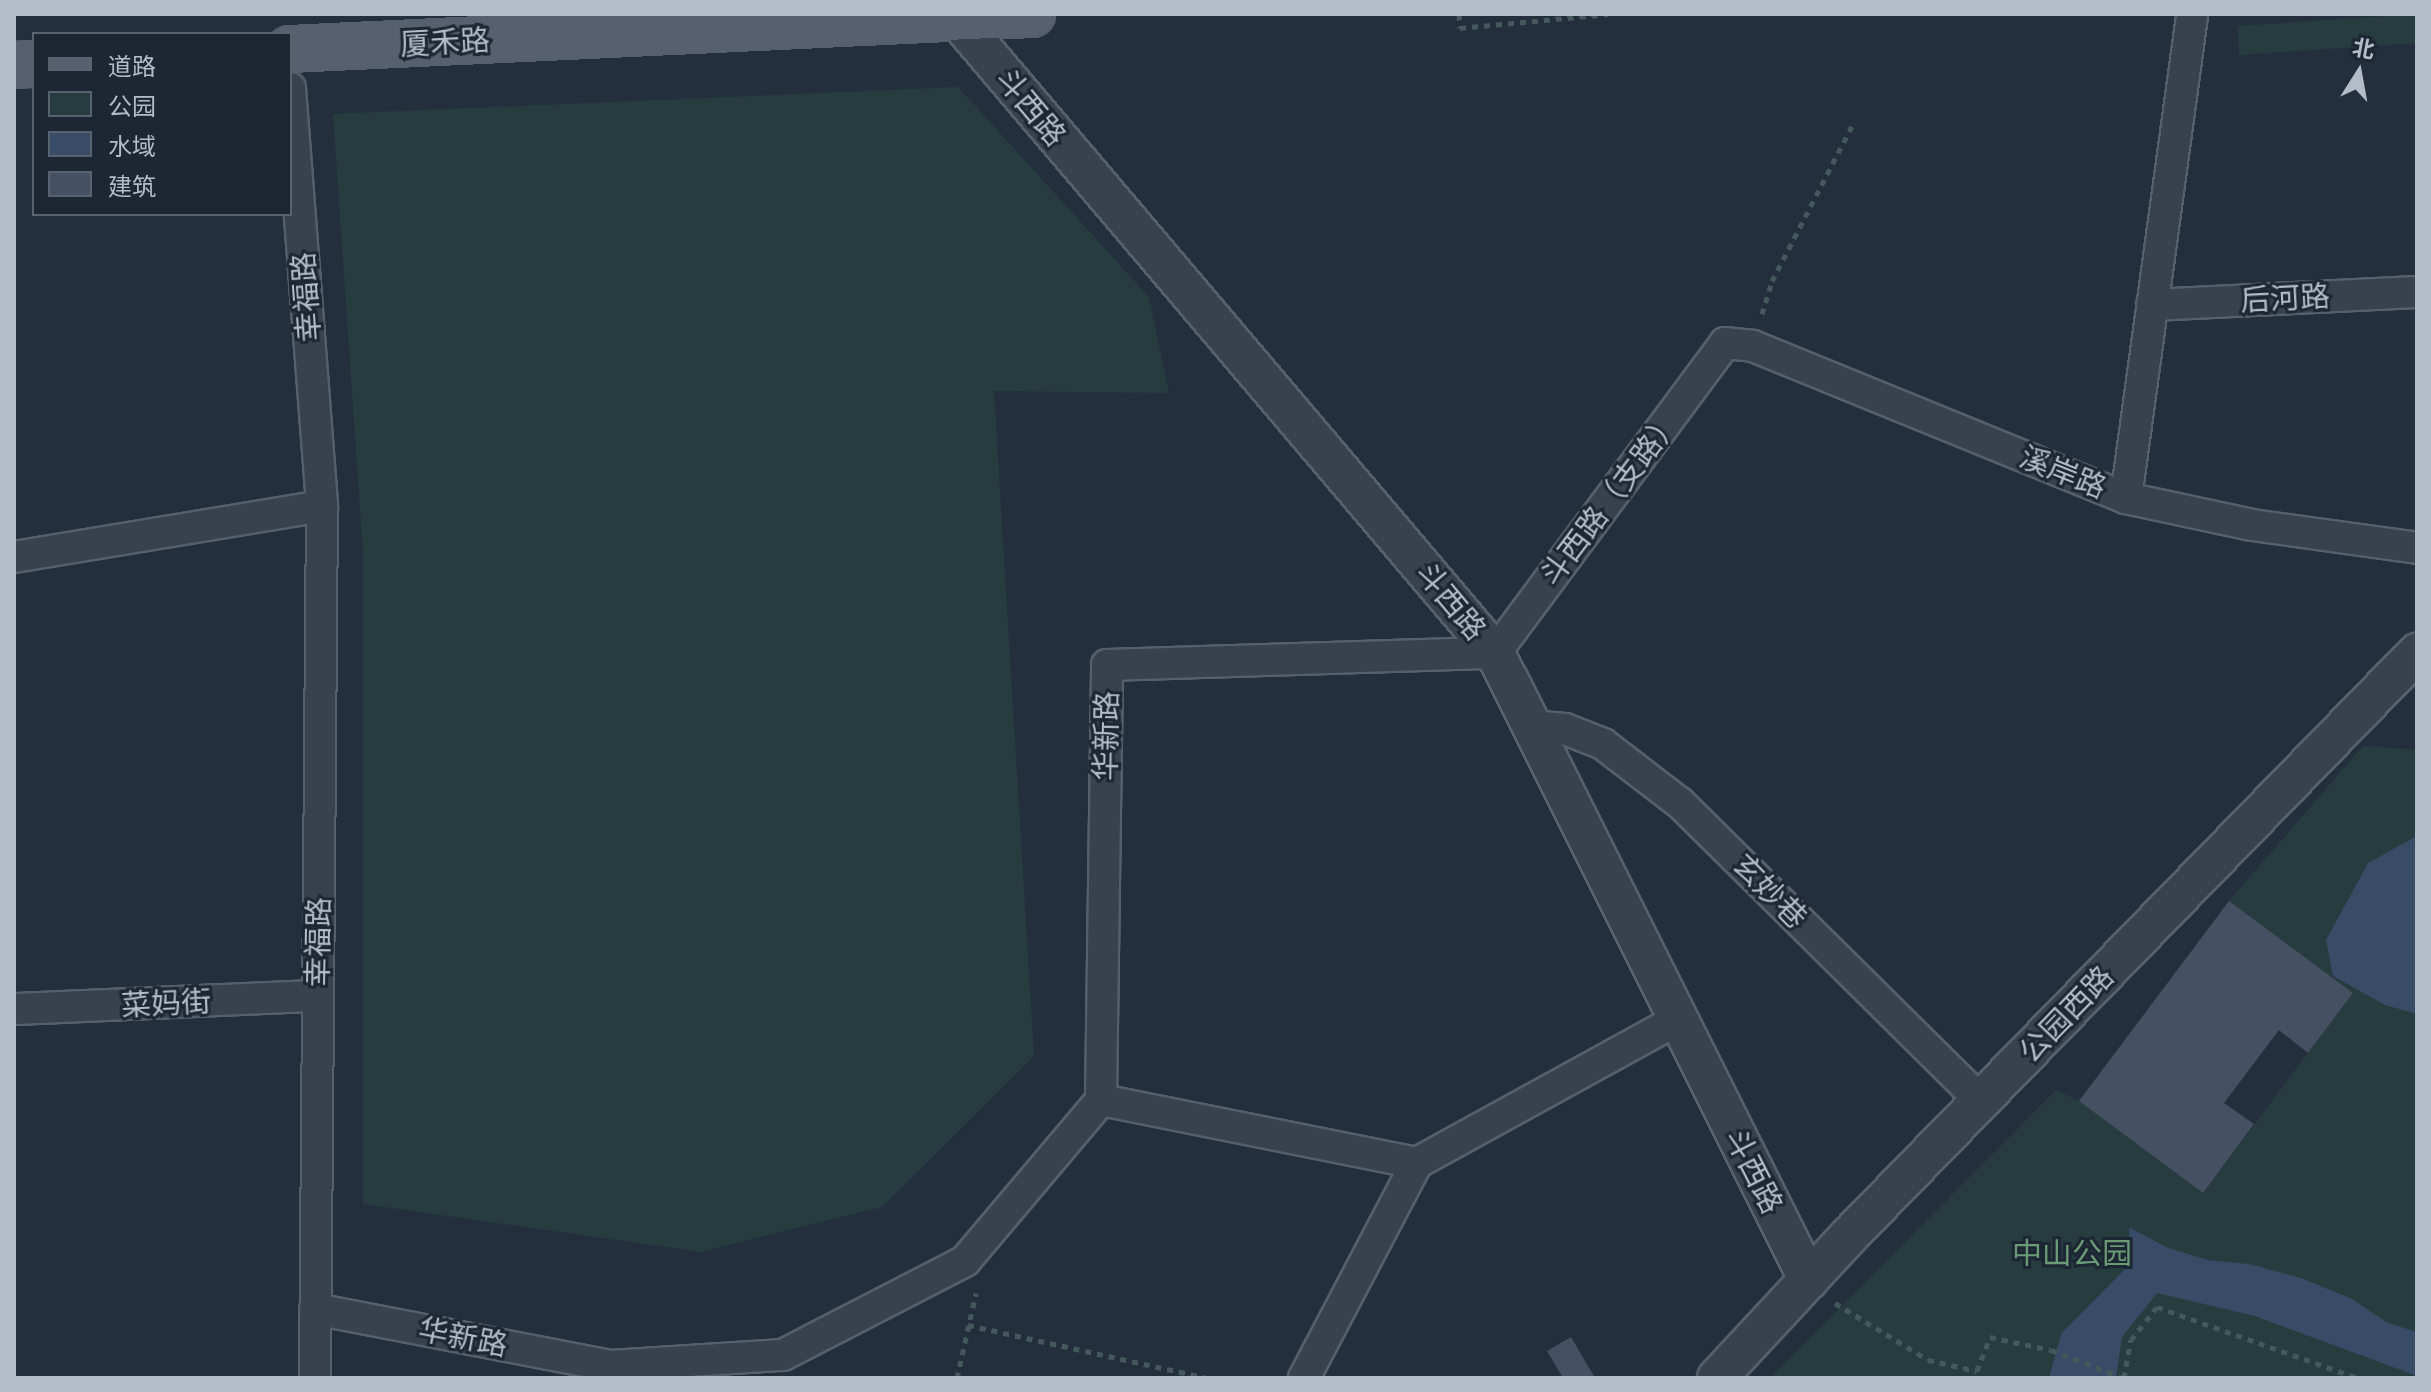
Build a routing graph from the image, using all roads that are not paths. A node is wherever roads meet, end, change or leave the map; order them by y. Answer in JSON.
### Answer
{"nodes":[{"id":1,"x":1032,"y":14,"type":"edge"},
{"id":2,"x":2192,"y":14,"type":"edge"},
{"id":3,"x":954,"y":16,"type":"edge"},
{"id":4,"x":292,"y":49,"type":"edge"},
{"id":5,"x":292,"y":114,"type":"edge"},
{"id":6,"x":2417,"y":292,"type":"edge"},
{"id":7,"x":2152,"y":305,"type":"junction"},
{"id":8,"x":1739,"y":344,"type":"joint"},
{"id":9,"x":2126,"y":498,"type":"junction"},
{"id":10,"x":322,"y":506,"type":"junction"},
{"id":11,"x":2417,"y":548,"type":"edge"},
{"id":12,"x":14,"y":557,"type":"edge"},
{"id":13,"x":1495,"y":653,"type":"junction"},
{"id":14,"x":2417,"y":653,"type":"edge"},
{"id":15,"x":1531,"y":726,"type":"junction"},
{"id":16,"x":317,"y":996,"type":"junction"},
{"id":17,"x":14,"y":1009,"type":"edge"},
{"id":18,"x":1679,"y":1019,"type":"junction"},
{"id":19,"x":1101,"y":1100,"type":"junction"},
{"id":20,"x":1981,"y":1101,"type":"junction"},
{"id":21,"x":1417,"y":1163,"type":"junction"},
{"id":22,"x":1809,"y":1280,"type":"junction"},
{"id":23,"x":315,"y":1309,"type":"junction"},
{"id":24,"x":618,"y":1372,"type":"edge"},
{"id":25,"x":315,"y":1378,"type":"edge"},
{"id":26,"x":1304,"y":1378,"type":"edge"},
{"id":27,"x":1717,"y":1378,"type":"edge"}],
"edges":[{"from":1,"to":3,"type":"main road","name":"厦禾路"},
{"from":2,"to":7,"type":"street"},
{"from":3,"to":4,"type":"main road","name":"厦禾路"},
{"from":3,"to":13,"type":"street","name":"斗西路"},
{"from":5,"to":10,"type":"street","name":"幸福路"},
{"from":6,"to":7,"type":"street","name":"后河路"},
{"from":7,"to":9,"type":"street"},
{"from":8,"to":9,"type":"street","name":"溪岸路"},
{"from":8,"to":13,"type":"street","name":"斗西路（支路）"},
{"from":9,"to":11,"type":"street","name":"溪岸路"},
{"from":10,"to":12,"type":"street"},
{"from":10,"to":16,"type":"street","name":"幸福路"},
{"from":13,"to":15,"type":"street","name":"斗西路"},
{"from":13,"to":19,"type":"street","name":"华新路"},
{"from":14,"to":20,"type":"street","name":"公园西路"},
{"from":15,"to":18,"type":"street","name":"斗西路"},
{"from":15,"to":20,"type":"street","name":"玄妙巷"},
{"from":16,"to":17,"type":"street","name":"菜妈街"},
{"from":16,"to":23,"type":"street","name":"幸福路"},
{"from":18,"to":21,"type":"street"},
{"from":18,"to":22,"type":"street","name":"斗西路"},
{"from":19,"to":21,"type":"street"},
{"from":19,"to":24,"type":"street","name":"华新路"},
{"from":20,"to":22,"type":"street","name":"公园西路"},
{"from":21,"to":26,"type":"street"},
{"from":22,"to":27,"type":"street","name":"公园西路"},
{"from":23,"to":24,"type":"street","name":"华新路"},
{"from":23,"to":25,"type":"street","name":"幸福路"}]}
